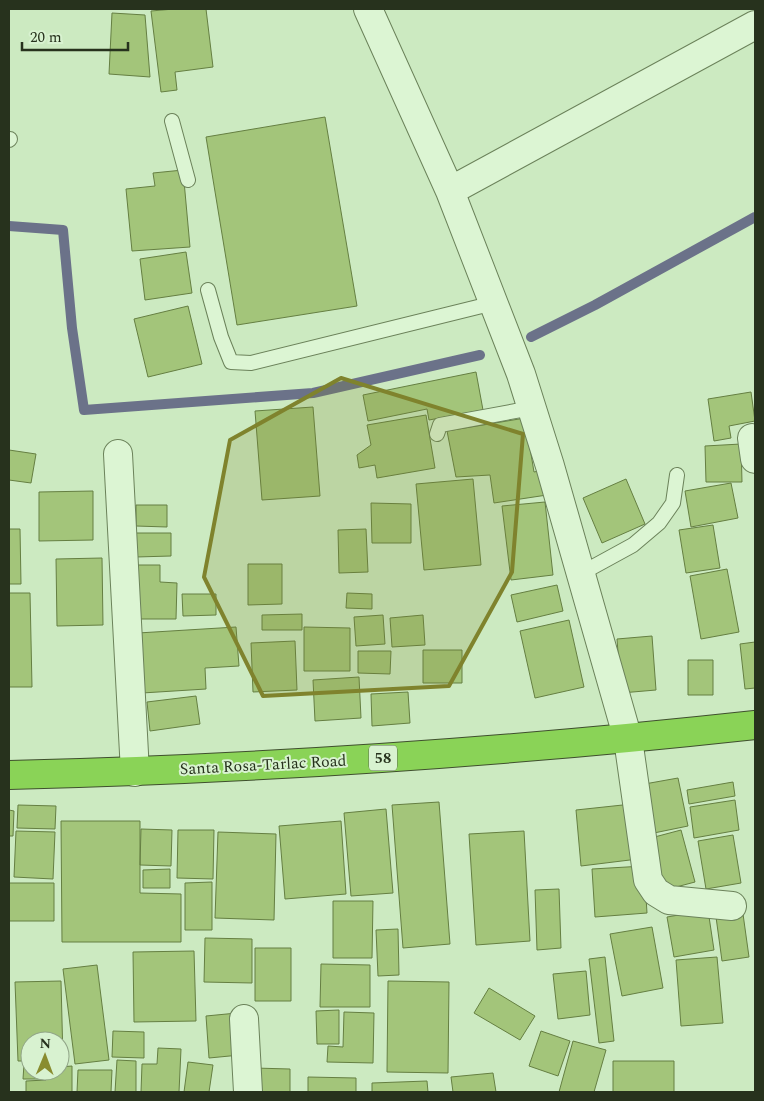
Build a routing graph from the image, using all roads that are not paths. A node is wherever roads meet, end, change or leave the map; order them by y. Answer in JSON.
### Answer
{"nodes":[{"id":1,"x":368,"y":9,"type":"edge"},
{"id":2,"x":755,"y":25,"type":"edge"},
{"id":3,"x":172,"y":121,"type":"dead end"},
{"id":4,"x":188,"y":180,"type":"dead end"},
{"id":5,"x":450,"y":191,"type":"junction"},
{"id":6,"x":208,"y":290,"type":"dead end"},
{"id":7,"x":494,"y":303,"type":"junction"},
{"id":8,"x":532,"y":408,"type":"junction"},
{"id":9,"x":437,"y":434,"type":"dead end"},
{"id":10,"x":118,"y":454,"type":"dead end"},
{"id":11,"x":677,"y":475,"type":"dead end"},
{"id":12,"x":580,"y":574,"type":"junction"},
{"id":13,"x":755,"y":725,"type":"edge"},
{"id":14,"x":628,"y":739,"type":"junction"},
{"id":15,"x":135,"y":772,"type":"junction"},
{"id":16,"x":9,"y":775,"type":"edge"},
{"id":17,"x":732,"y":906,"type":"dead end"},
{"id":18,"x":244,"y":1019,"type":"dead end"},
{"id":19,"x":248,"y":1092,"type":"edge"}],
"edges":[{"from":1,"to":5,"type":"street"},
{"from":2,"to":5,"type":"street"},
{"from":3,"to":4,"type":"lane"},
{"from":5,"to":7,"type":"street"},
{"from":6,"to":7,"type":"lane"},
{"from":7,"to":8,"type":"street"},
{"from":8,"to":9,"type":"lane"},
{"from":8,"to":12,"type":"street"},
{"from":10,"to":15,"type":"street"},
{"from":11,"to":12,"type":"lane"},
{"from":12,"to":14,"type":"street"},
{"from":13,"to":14,"type":"highway","name":"Santa Rosa-Tarlac Road","number":"58"},
{"from":14,"to":15,"type":"highway","name":"Santa Rosa-Tarlac Road","number":"58"},
{"from":14,"to":17,"type":"street"},
{"from":15,"to":16,"type":"highway","name":"Santa Rosa-Tarlac Road","number":"58"},
{"from":18,"to":19,"type":"street"}]}
